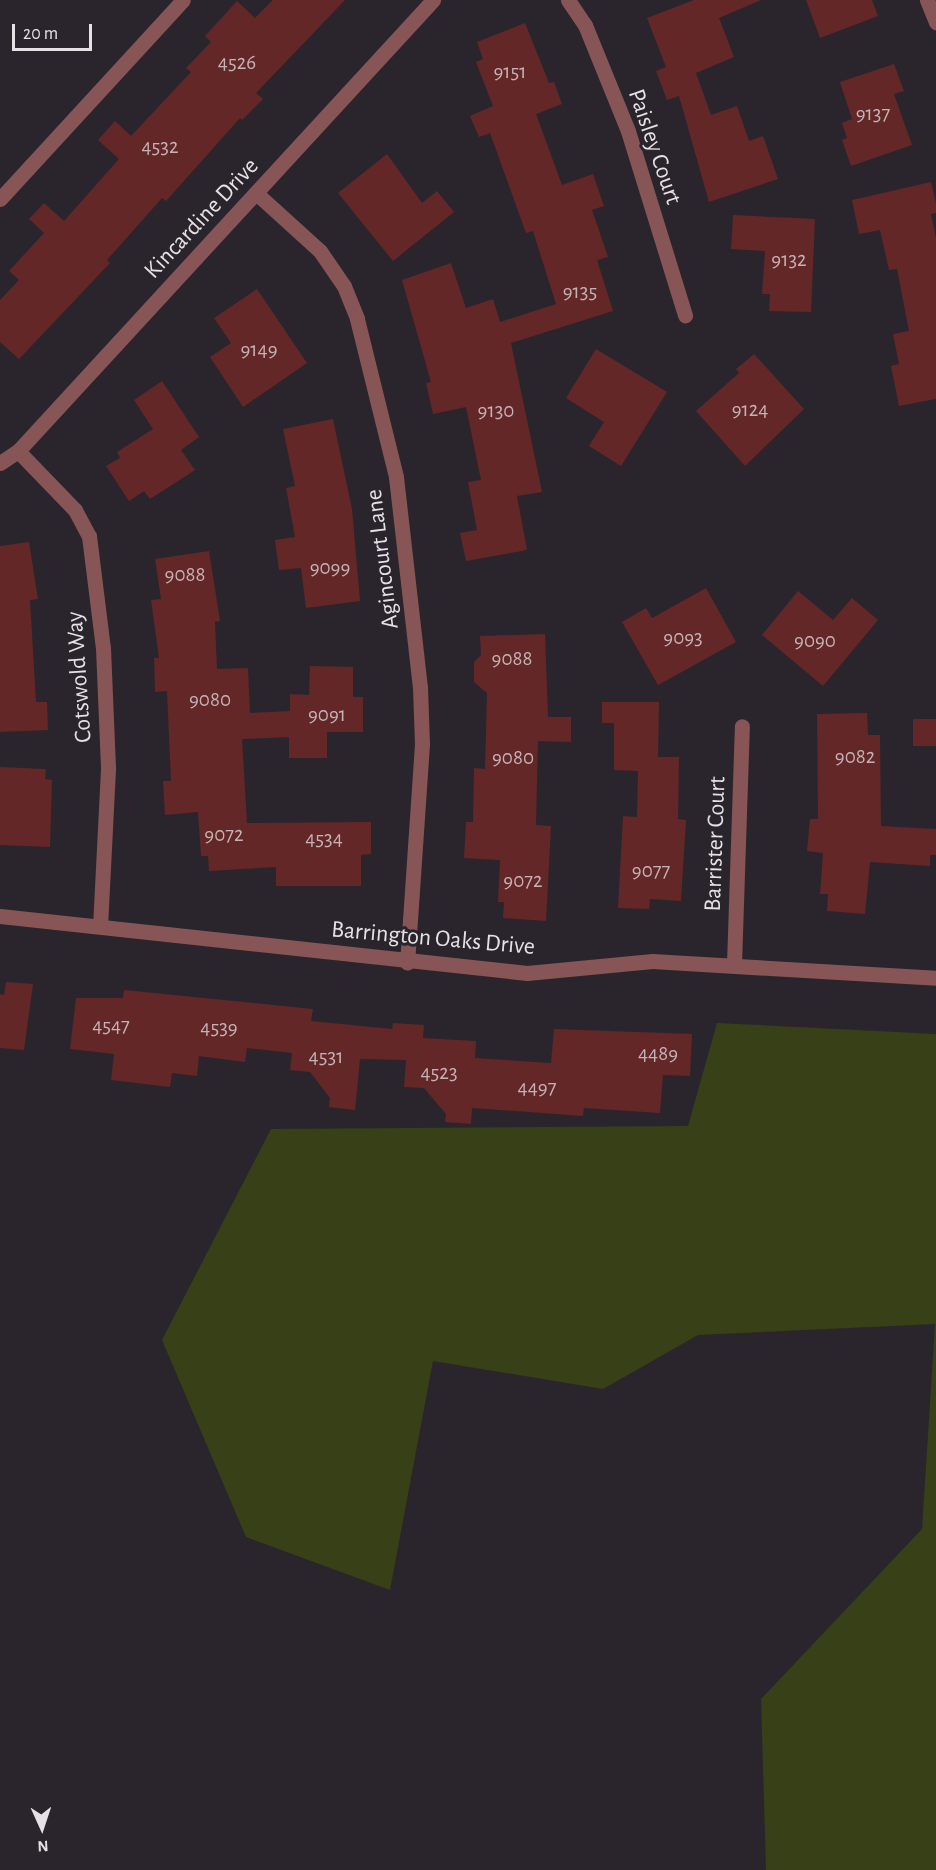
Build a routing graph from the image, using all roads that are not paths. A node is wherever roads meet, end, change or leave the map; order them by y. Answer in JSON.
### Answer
{"nodes":[{"id":1,"x":183,"y":0,"type":"edge"},
{"id":2,"x":433,"y":0,"type":"edge"},
{"id":3,"x":568,"y":0,"type":"edge"},
{"id":4,"x":927,"y":0,"type":"edge"},
{"id":5,"x":936,"y":22,"type":"edge"},
{"id":6,"x":256,"y":193,"type":"junction"},
{"id":7,"x":0,"y":199,"type":"edge"},
{"id":8,"x":685,"y":315,"type":"dead end"},
{"id":9,"x":18,"y":451,"type":"junction"},
{"id":10,"x":0,"y":463,"type":"edge"},
{"id":11,"x":742,"y":726,"type":"dead end"},
{"id":12,"x":0,"y":916,"type":"edge"},
{"id":13,"x":100,"y":926,"type":"junction"},
{"id":14,"x":407,"y":962,"type":"junction"},
{"id":15,"x":734,"y":964,"type":"junction"},
{"id":16,"x":936,"y":978,"type":"edge"}],
"edges":[{"from":1,"to":7,"type":"street"},
{"from":2,"to":6,"type":"street","name":"Kincardine Drive"},
{"from":3,"to":8,"type":"street","name":"Paisley Court"},
{"from":4,"to":5,"type":"street"},
{"from":6,"to":9,"type":"street","name":"Kincardine Drive"},
{"from":6,"to":14,"type":"street","name":"Agincourt Lane"},
{"from":9,"to":10,"type":"street","name":"Kincardine Drive"},
{"from":9,"to":13,"type":"street","name":"Cotswold Way"},
{"from":11,"to":15,"type":"street","name":"Barrister Court"},
{"from":12,"to":13,"type":"street","name":"Barrington Oaks Drive"},
{"from":13,"to":14,"type":"street","name":"Barrington Oaks Drive"},
{"from":14,"to":15,"type":"street","name":"Barrington Oaks Drive"},
{"from":15,"to":16,"type":"street","name":"Barrington Oaks Drive"}]}
